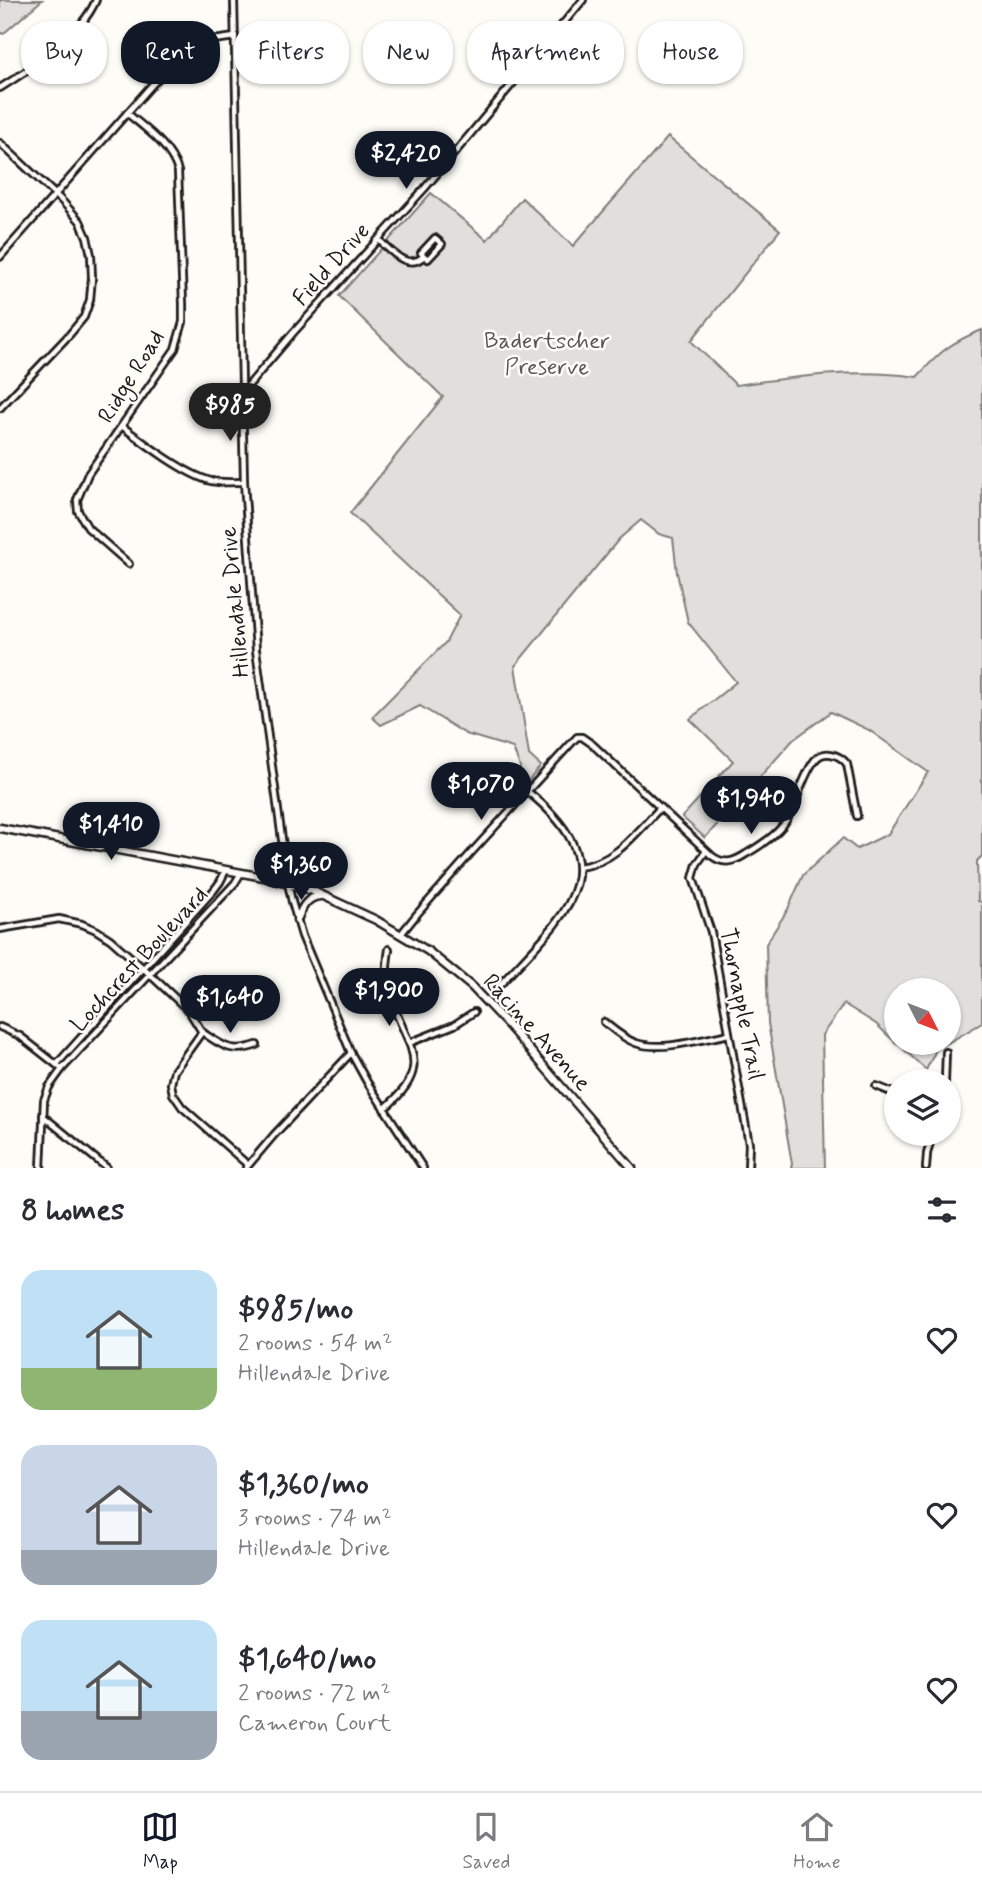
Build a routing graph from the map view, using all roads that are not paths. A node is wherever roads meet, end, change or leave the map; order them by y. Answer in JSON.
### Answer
{"nodes":[{"id":1,"x":96,"y":0,"type":"edge"},
{"id":2,"x":234,"y":0,"type":"edge"},
{"id":3,"x":583,"y":0,"type":"edge"},
{"id":4,"x":235,"y":21,"type":"edge"},
{"id":5,"x":234,"y":37,"type":"edge"},
{"id":6,"x":236,"y":84,"type":"edge"},
{"id":7,"x":0,"y":88,"type":"edge"},
{"id":8,"x":127,"y":113,"type":"junction"},
{"id":9,"x":0,"y":143,"type":"edge"},
{"id":10,"x":55,"y":194,"type":"junction"},
{"id":11,"x":379,"y":240,"type":"junction"},
{"id":12,"x":424,"y":256,"type":"junction"},
{"id":13,"x":0,"y":257,"type":"edge"},
{"id":14,"x":242,"y":393,"type":"junction"},
{"id":15,"x":0,"y":408,"type":"edge"},
{"id":16,"x":122,"y":427,"type":"junction"},
{"id":17,"x":244,"y":482,"type":"junction"},
{"id":18,"x":129,"y":564,"type":"dead end"},
{"id":19,"x":527,"y":791,"type":"junction"},
{"id":20,"x":660,"y":808,"type":"junction"},
{"id":21,"x":857,"y":816,"type":"dead end"},
{"id":22,"x":0,"y":828,"type":"edge"},
{"id":23,"x":284,"y":848,"type":"junction"},
{"id":24,"x":706,"y":851,"type":"junction"},
{"id":25,"x":579,"y":867,"type":"junction"},
{"id":26,"x":226,"y":870,"type":"junction"},
{"id":27,"x":241,"y":873,"type":"junction"},
{"id":28,"x":260,"y":876,"type":"junction"},
{"id":29,"x":288,"y":883,"type":"junction"},
{"id":30,"x":324,"y":895,"type":"junction"},
{"id":31,"x":297,"y":920,"type":"junction"},
{"id":32,"x":0,"y":929,"type":"edge"},
{"id":33,"x":401,"y":934,"type":"junction"},
{"id":34,"x":388,"y":949,"type":"dead end"},
{"id":35,"x":143,"y":968,"type":"junction"},
{"id":36,"x":150,"y":975,"type":"junction"},
{"id":37,"x":497,"y":988,"type":"dead end"},
{"id":38,"x":474,"y":1012,"type":"dead end"},
{"id":39,"x":604,"y":1022,"type":"dead end"},
{"id":40,"x":0,"y":1027,"type":"edge"},
{"id":41,"x":202,"y":1032,"type":"junction"},
{"id":42,"x":729,"y":1034,"type":"junction"},
{"id":43,"x":409,"y":1043,"type":"junction"},
{"id":44,"x":257,"y":1045,"type":"dead end"},
{"id":45,"x":351,"y":1053,"type":"junction"},
{"id":46,"x":57,"y":1064,"type":"junction"},
{"id":47,"x":62,"y":1069,"type":"junction"},
{"id":48,"x":876,"y":1086,"type":"dead end"},
{"id":49,"x":884,"y":1089,"type":"edge"},
{"id":50,"x":384,"y":1109,"type":"junction"},
{"id":51,"x":42,"y":1115,"type":"junction"},
{"id":52,"x":929,"y":1146,"type":"edge"},
{"id":53,"x":247,"y":1167,"type":"edge"},
{"id":54,"x":41,"y":1168,"type":"edge"},
{"id":55,"x":107,"y":1168,"type":"edge"},
{"id":56,"x":423,"y":1168,"type":"edge"},
{"id":57,"x":632,"y":1168,"type":"edge"},
{"id":58,"x":748,"y":1168,"type":"edge"},
{"id":59,"x":926,"y":1168,"type":"edge"}],
"edges":[{"from":1,"to":7,"type":"street"},
{"from":2,"to":4,"type":"street","name":"Hillendale Drive"},
{"from":3,"to":11,"type":"street","name":"Field Drive"},
{"from":5,"to":8,"type":"street"},
{"from":6,"to":14,"type":"street","name":"Hillendale Drive"},
{"from":8,"to":10,"type":"street"},
{"from":8,"to":16,"type":"street","name":"Ridge Road"},
{"from":9,"to":10,"type":"street"},
{"from":10,"to":13,"type":"street"},
{"from":10,"to":15,"type":"street"},
{"from":11,"to":12,"type":"street"},
{"from":11,"to":14,"type":"street","name":"Field Drive"},
{"from":12,"to":12,"type":"street"},
{"from":14,"to":17,"type":"street","name":"Hillendale Drive"},
{"from":16,"to":17,"type":"street"},
{"from":16,"to":18,"type":"street","name":"Ridge Road"},
{"from":17,"to":23,"type":"street","name":"Hillendale Drive"},
{"from":19,"to":20,"type":"street"},
{"from":19,"to":25,"type":"street"},
{"from":19,"to":33,"type":"street"},
{"from":20,"to":24,"type":"street"},
{"from":20,"to":25,"type":"street"},
{"from":21,"to":24,"type":"street"},
{"from":22,"to":26,"type":"main road","name":"Racine Avenue"},
{"from":23,"to":28,"type":"main road"},
{"from":23,"to":29,"type":"street","name":"Hillendale Drive"},
{"from":24,"to":42,"type":"street","name":"Thornapple Trail"},
{"from":25,"to":37,"type":"street"},
{"from":26,"to":27,"type":"main road","name":"Racine Avenue"},
{"from":26,"to":35,"type":"street","name":"Lochcrest Boulevard"},
{"from":27,"to":28,"type":"main road","name":"Racine Avenue"},
{"from":27,"to":36,"type":"street","name":"Lochcrest Boulevard"},
{"from":28,"to":29,"type":"main road","name":"Racine Avenue"},
{"from":29,"to":30,"type":"main road","name":"Racine Avenue"},
{"from":29,"to":31,"type":"street","name":"Hillendale Drive"},
{"from":30,"to":31,"type":"main road"},
{"from":30,"to":33,"type":"main road","name":"Racine Avenue"},
{"from":31,"to":45,"type":"street","name":"Hillendale Drive"},
{"from":32,"to":35,"type":"street"},
{"from":33,"to":57,"type":"main road","name":"Racine Avenue"},
{"from":34,"to":43,"type":"street"},
{"from":35,"to":36,"type":"street"},
{"from":35,"to":46,"type":"street","name":"Lochcrest Boulevard"},
{"from":36,"to":41,"type":"street"},
{"from":36,"to":47,"type":"street","name":"Lochcrest Boulevard"},
{"from":38,"to":43,"type":"street"},
{"from":39,"to":42,"type":"street"},
{"from":40,"to":46,"type":"street"},
{"from":41,"to":44,"type":"street"},
{"from":41,"to":53,"type":"street"},
{"from":42,"to":58,"type":"street","name":"Thornapple Trail"},
{"from":43,"to":50,"type":"street"},
{"from":45,"to":50,"type":"street","name":"Hillendale Drive"},
{"from":45,"to":53,"type":"street"},
{"from":46,"to":47,"type":"street"},
{"from":47,"to":51,"type":"street","name":"Lochcrest Boulevard"},
{"from":48,"to":49,"type":"street"},
{"from":50,"to":56,"type":"street","name":"Hillendale Drive"},
{"from":51,"to":54,"type":"street","name":"Lochcrest Boulevard"},
{"from":51,"to":55,"type":"street"},
{"from":52,"to":59,"type":"street"}]}
